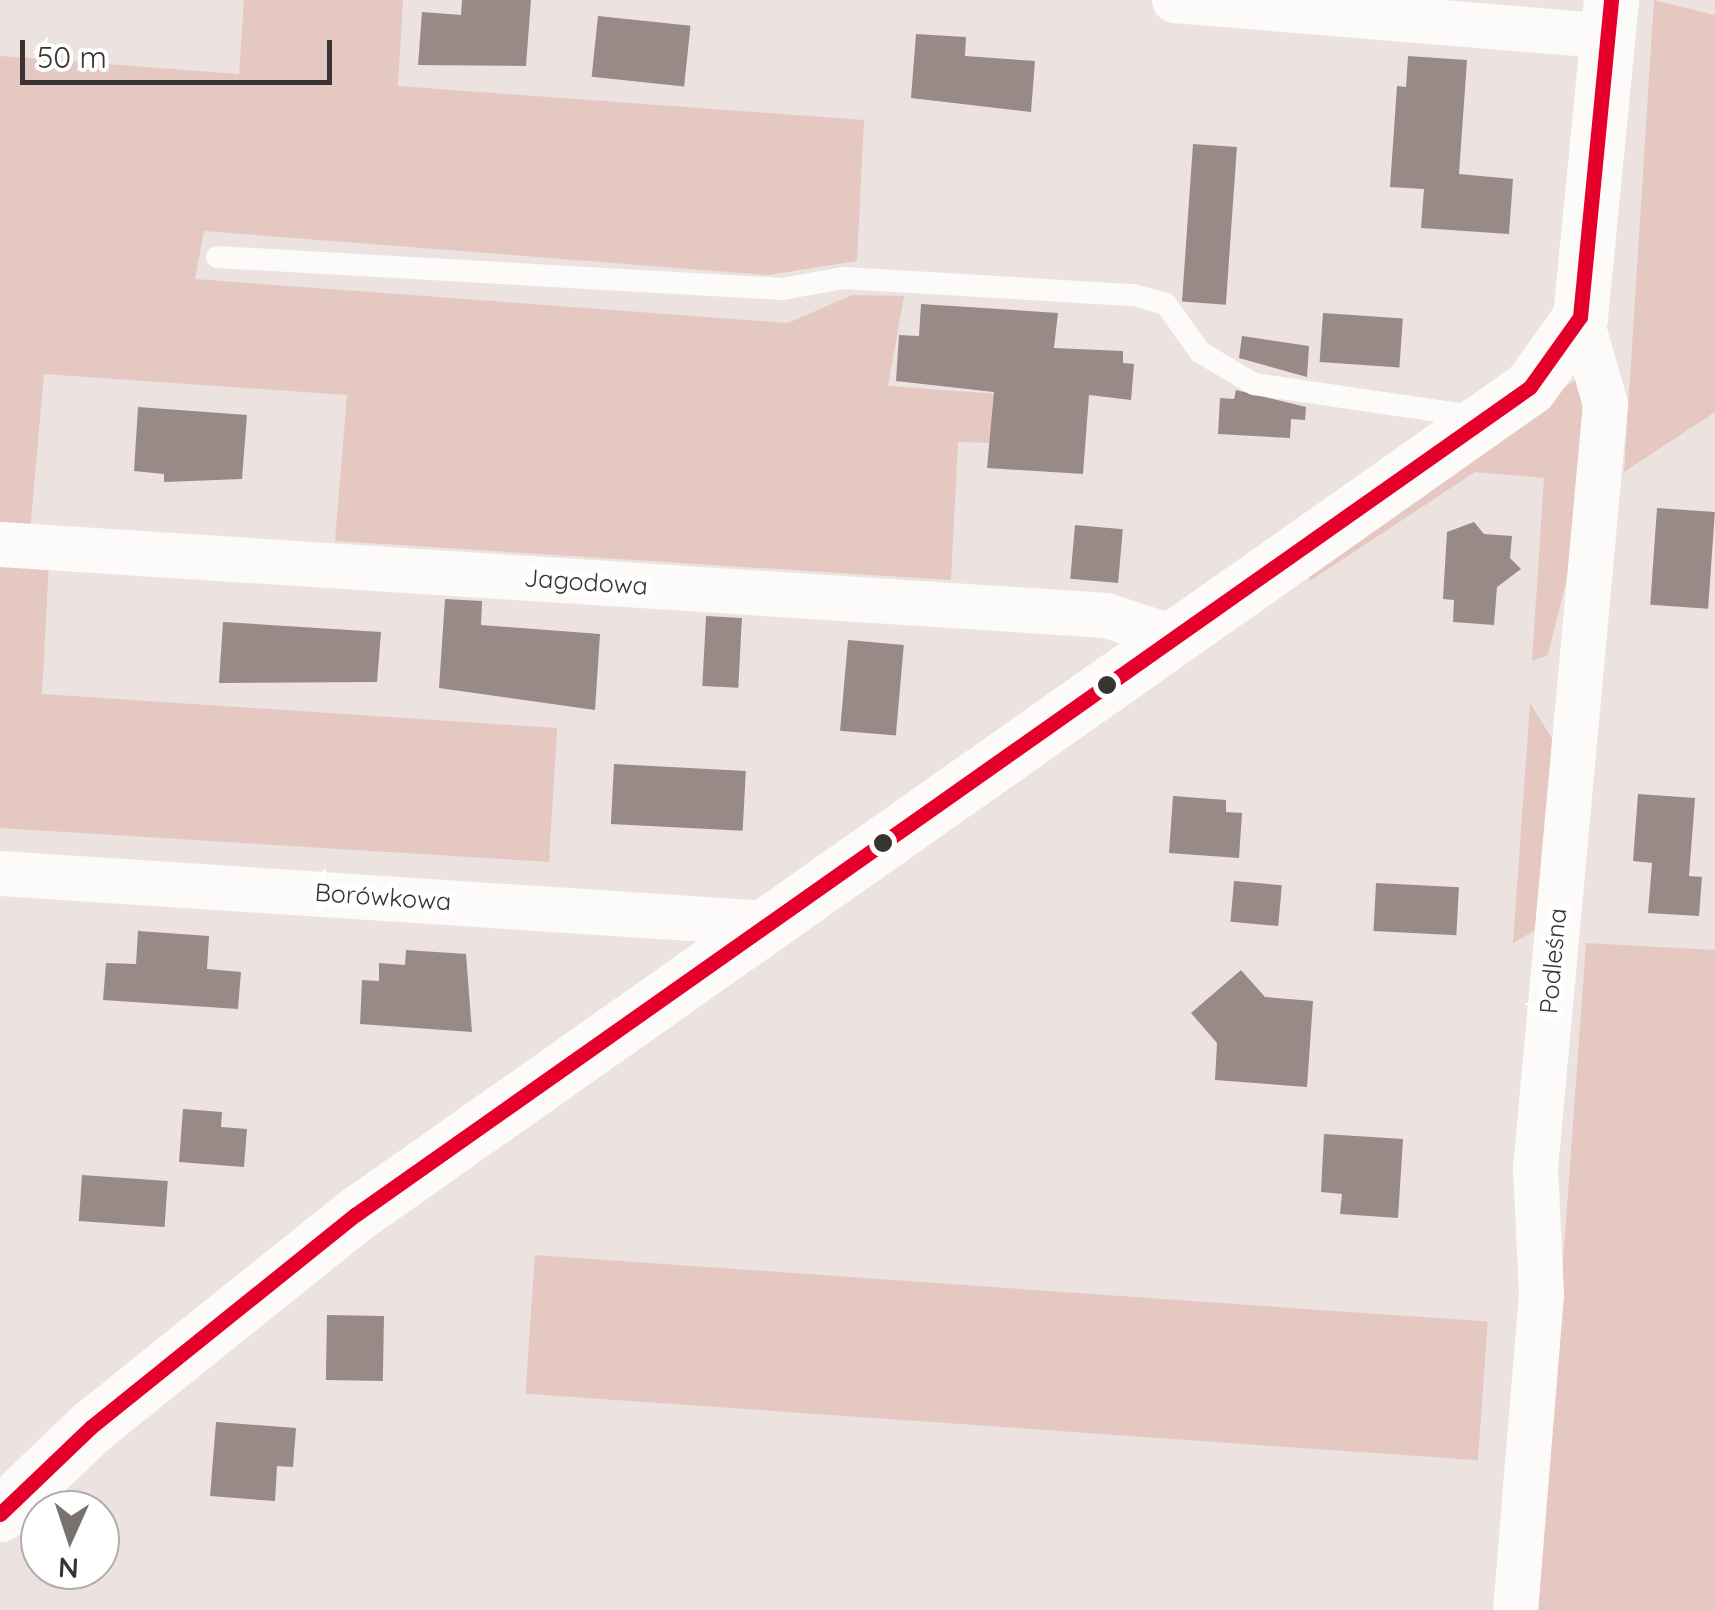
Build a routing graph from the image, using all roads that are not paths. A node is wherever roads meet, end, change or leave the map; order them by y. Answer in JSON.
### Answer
{"nodes":[{"id":1,"x":1174,"y":0,"type":"edge"},
{"id":2,"x":1610,"y":18,"type":"edge"},
{"id":3,"x":217,"y":257,"type":"dead end"},
{"id":4,"x":1580,"y":316,"type":"junction"},
{"id":5,"x":1482,"y":418,"type":"junction"},
{"id":6,"x":0,"y":544,"type":"edge"},
{"id":7,"x":1170,"y":636,"type":"junction"},
{"id":8,"x":0,"y":872,"type":"edge"},
{"id":9,"x":766,"y":922,"type":"junction"},
{"id":10,"x":0,"y":1514,"type":"edge"},
{"id":11,"x":1515,"y":1610,"type":"edge"}],
"edges":[{"from":1,"to":2,"type":"street"},
{"from":2,"to":4,"type":"street"},
{"from":3,"to":5,"type":"lane"},
{"from":4,"to":5,"type":"street"},
{"from":4,"to":11,"type":"street","name":"Podleśna"},
{"from":5,"to":7,"type":"street"},
{"from":6,"to":7,"type":"street","name":"Jagodowa"},
{"from":7,"to":9,"type":"street"},
{"from":8,"to":9,"type":"street","name":"Borówkowa"},
{"from":9,"to":10,"type":"street"}]}
